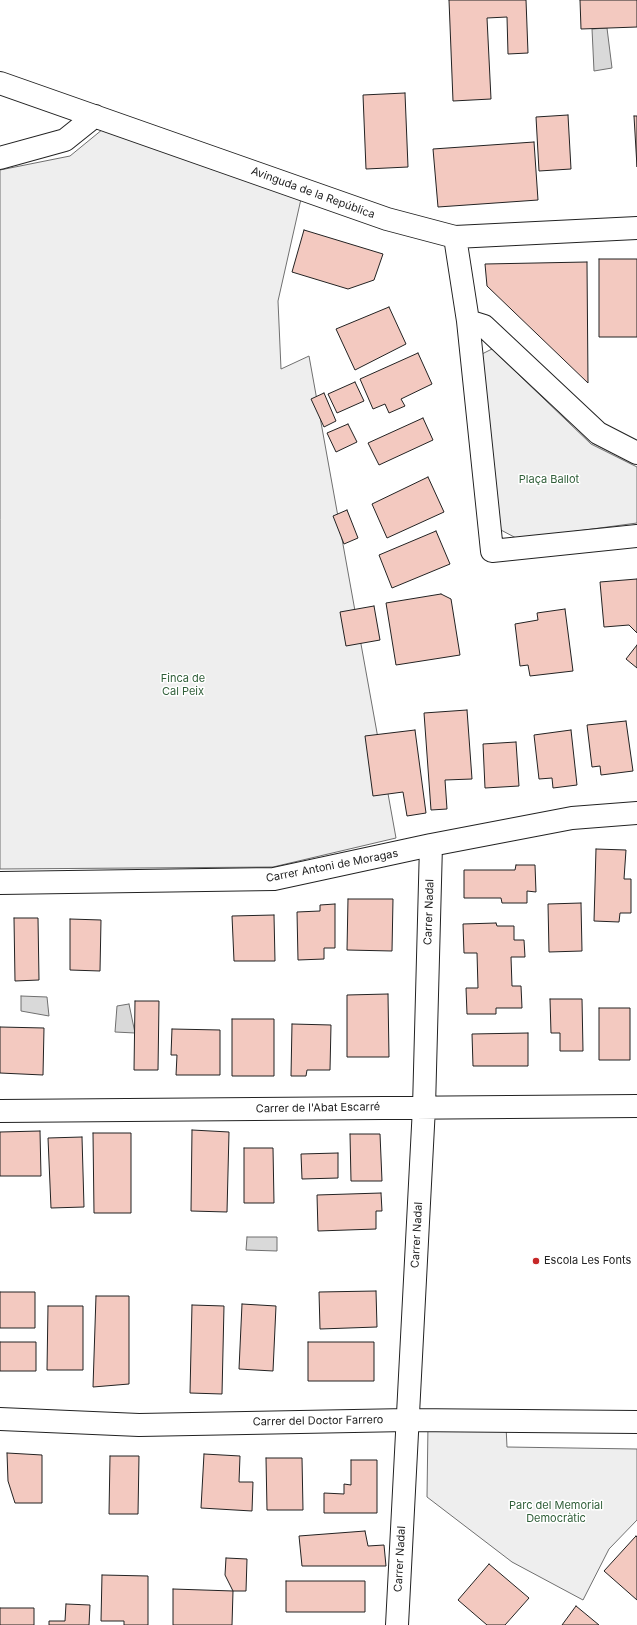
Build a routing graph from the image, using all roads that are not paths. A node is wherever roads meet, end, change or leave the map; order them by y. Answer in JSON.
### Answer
{"nodes":[{"id":1,"x":0,"y":83,"type":"edge"},
{"id":2,"x":95,"y":116,"type":"junction"},
{"id":3,"x":0,"y":158,"type":"edge"},
{"id":4,"x":637,"y":228,"type":"edge"},
{"id":5,"x":455,"y":237,"type":"junction"},
{"id":6,"x":468,"y":321,"type":"junction"},
{"id":7,"x":637,"y":453,"type":"edge"},
{"id":8,"x":637,"y":536,"type":"edge"},
{"id":9,"x":637,"y":813,"type":"edge"},
{"id":10,"x":431,"y":845,"type":"junction"},
{"id":11,"x":0,"y":883,"type":"edge"},
{"id":12,"x":637,"y":1106,"type":"edge"},
{"id":13,"x":424,"y":1107,"type":"junction"},
{"id":14,"x":0,"y":1111,"type":"edge"},
{"id":15,"x":0,"y":1419,"type":"edge"},
{"id":16,"x":407,"y":1420,"type":"junction"},
{"id":17,"x":637,"y":1422,"type":"edge"},
{"id":18,"x":396,"y":1625,"type":"edge"}],
"edges":[{"from":1,"to":2,"type":"street","name":"Avinguda de la República"},
{"from":2,"to":3,"type":"street"},
{"from":2,"to":5,"type":"street","name":"Avinguda de la República"},
{"from":4,"to":5,"type":"street","name":"Avinguda de la República"},
{"from":5,"to":6,"type":"street"},
{"from":6,"to":7,"type":"street"},
{"from":6,"to":8,"type":"street"},
{"from":9,"to":10,"type":"street","name":"Carrer Antoni de Moragas"},
{"from":10,"to":11,"type":"street","name":"Carrer Antoni de Moragas"},
{"from":10,"to":13,"type":"street","name":"Carrer Nadal"},
{"from":12,"to":13,"type":"street","name":"Carrer de l'Abat Escarré"},
{"from":13,"to":14,"type":"street","name":"Carrer de l'Abat Escarré"},
{"from":13,"to":16,"type":"street","name":"Carrer Nadal"},
{"from":15,"to":16,"type":"street","name":"Carrer del Doctor Farrero"},
{"from":16,"to":17,"type":"street","name":"Carrer del Doctor Farrero"},
{"from":16,"to":18,"type":"street","name":"Carrer Nadal"}]}
